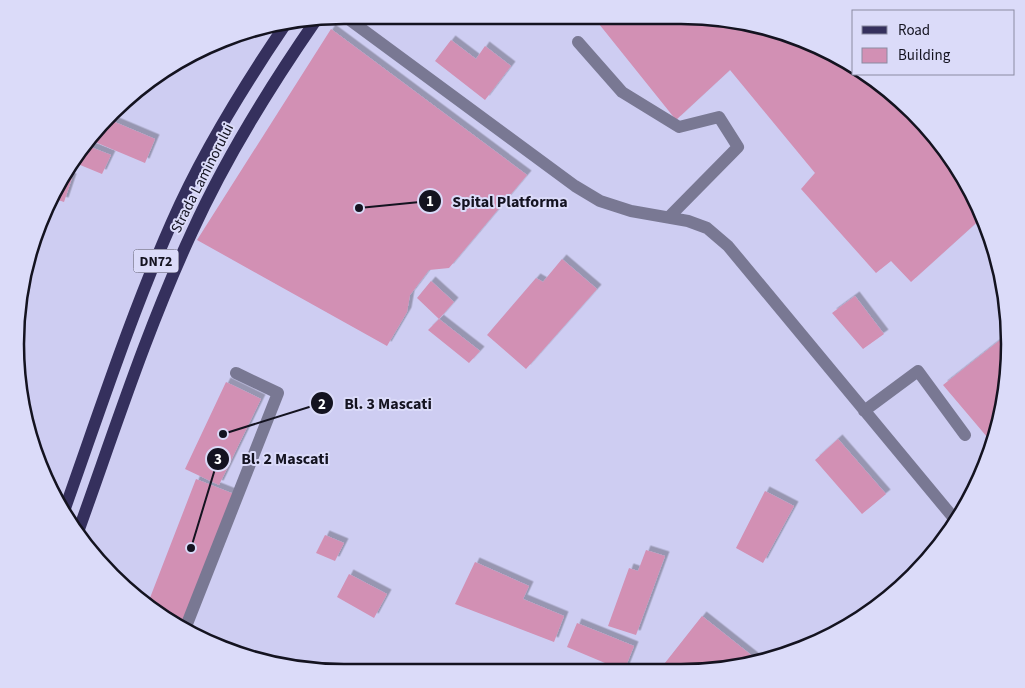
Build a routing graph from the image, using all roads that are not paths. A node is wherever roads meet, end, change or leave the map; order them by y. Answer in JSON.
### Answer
{"nodes":[{"id":1,"x":355,"y":24,"type":"edge"},
{"id":2,"x":312,"y":25,"type":"edge"},
{"id":3,"x":282,"y":30,"type":"edge"},
{"id":4,"x":578,"y":42,"type":"dead end"},
{"id":5,"x":669,"y":217,"type":"junction"},
{"id":6,"x":236,"y":373,"type":"dead end"},
{"id":7,"x":864,"y":411,"type":"junction"},
{"id":8,"x":965,"y":435,"type":"dead end"},
{"id":9,"x":67,"y":504,"type":"edge"},
{"id":10,"x":951,"y":515,"type":"edge"},
{"id":11,"x":80,"y":525,"type":"edge"},
{"id":12,"x":187,"y":622,"type":"edge"}],
"edges":[{"from":1,"to":5,"type":"lane"},
{"from":2,"to":11,"type":"main road","name":"Strada Laminorului"},
{"from":3,"to":9,"type":"main road","name":"Strada Laminorului","number":"DN72"},
{"from":4,"to":5,"type":"lane"},
{"from":5,"to":7,"type":"lane"},
{"from":6,"to":12,"type":"lane"},
{"from":7,"to":8,"type":"lane"},
{"from":7,"to":10,"type":"lane"}]}
